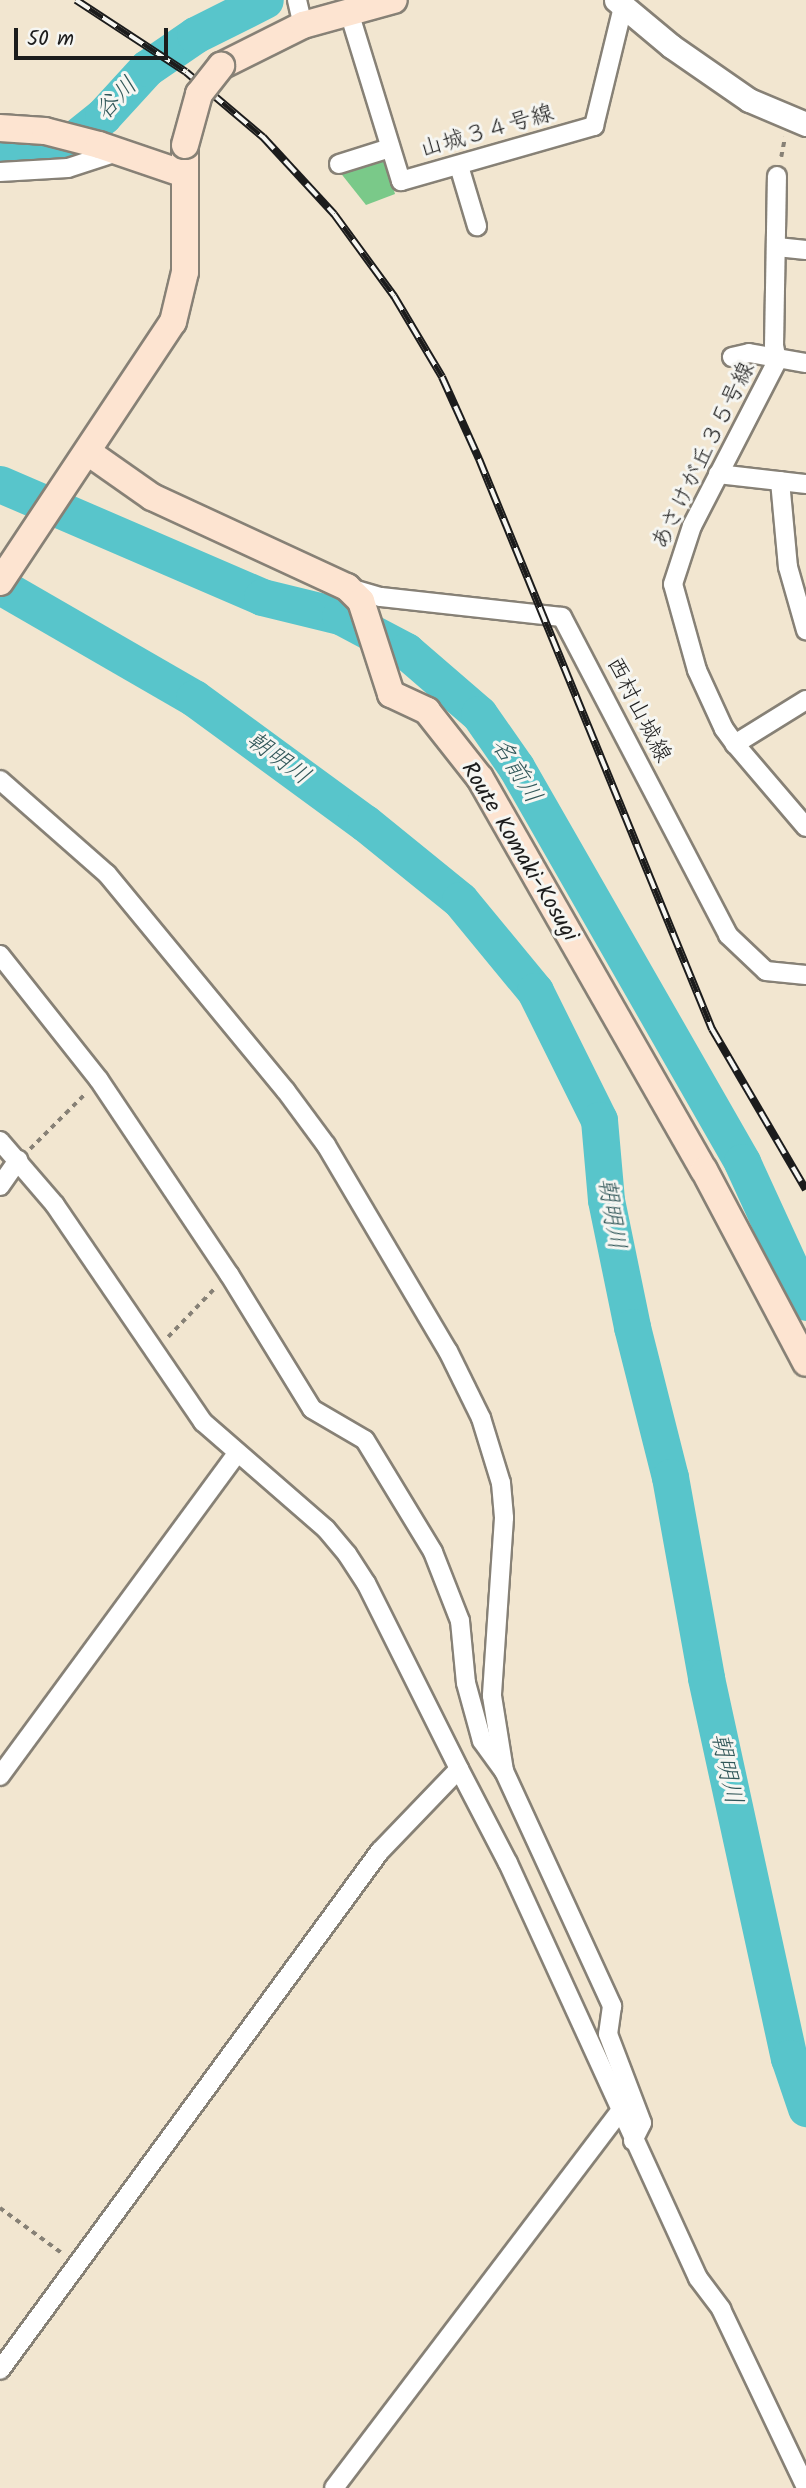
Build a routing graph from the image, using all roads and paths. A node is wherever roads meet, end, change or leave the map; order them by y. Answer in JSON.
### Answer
{"nodes":[{"id":1,"x":394,"y":0,"type":"edge"},
{"id":2,"x":619,"y":4,"type":"edge"},
{"id":3,"x":349,"y":12,"type":"junction"},
{"id":4,"x":300,"y":13,"type":"edge"},
{"id":5,"x":806,"y":124,"type":"edge"},
{"id":6,"x":0,"y":128,"type":"edge"},
{"id":7,"x":785,"y":134,"type":"dead end"},
{"id":8,"x":110,"y":148,"type":"junction"},
{"id":9,"x":390,"y":148,"type":"junction"},
{"id":10,"x":339,"y":164,"type":"dead end"},
{"id":11,"x":459,"y":166,"type":"junction"},
{"id":12,"x":0,"y":172,"type":"edge"},
{"id":13,"x":184,"y":174,"type":"junction"},
{"id":14,"x":777,"y":176,"type":"joint"},
{"id":15,"x":477,"y":226,"type":"dead end"},
{"id":16,"x":777,"y":247,"type":"junction"},
{"id":17,"x":806,"y":250,"type":"edge"},
{"id":18,"x":732,"y":357,"type":"dead end"},
{"id":19,"x":777,"y":361,"type":"junction"},
{"id":20,"x":806,"y":363,"type":"edge"},
{"id":21,"x":83,"y":461,"type":"junction"},
{"id":22,"x":718,"y":474,"type":"junction"},
{"id":23,"x":780,"y":481,"type":"junction"},
{"id":24,"x":806,"y":484,"type":"edge"},
{"id":25,"x":0,"y":582,"type":"edge"},
{"id":26,"x":354,"y":594,"type":"junction"},
{"id":27,"x":806,"y":630,"type":"edge"},
{"id":28,"x":806,"y":700,"type":"edge"},
{"id":29,"x":735,"y":744,"type":"junction"},
{"id":30,"x":0,"y":780,"type":"edge"},
{"id":31,"x":806,"y":827,"type":"edge"},
{"id":32,"x":0,"y":955,"type":"edge"},
{"id":33,"x":806,"y":975,"type":"edge"},
{"id":34,"x":99,"y":1080,"type":"junction"},
{"id":35,"x":0,"y":1141,"type":"edge"},
{"id":36,"x":18,"y":1160,"type":"junction"},
{"id":37,"x":0,"y":1185,"type":"edge"},
{"id":38,"x":229,"y":1274,"type":"junction"},
{"id":39,"x":155,"y":1351,"type":"junction"},
{"id":40,"x":806,"y":1363,"type":"edge"},
{"id":41,"x":236,"y":1455,"type":"junction"},
{"id":42,"x":460,"y":1769,"type":"junction"},
{"id":43,"x":504,"y":1771,"type":"junction"},
{"id":44,"x":0,"y":1776,"type":"edge"},
{"id":45,"x":619,"y":2112,"type":"junction"},
{"id":46,"x":634,"y":2141,"type":"junction"},
{"id":47,"x":0,"y":2208,"type":"edge"},
{"id":48,"x":79,"y":2265,"type":"junction"},
{"id":49,"x":0,"y":2370,"type":"edge"},
{"id":50,"x":806,"y":2487,"type":"edge"},
{"id":51,"x":334,"y":2488,"type":"edge"}],
"edges":[{"from":1,"to":3,"type":"main road"},
{"from":2,"to":5,"type":"street"},
{"from":2,"to":11,"type":"street","name":"山城３４号線"},
{"from":3,"to":4,"type":"main road"},
{"from":3,"to":9,"type":"street","name":"山城３４号線"},
{"from":4,"to":13,"type":"main road","bridge":true},
{"from":6,"to":8,"type":"main road"},
{"from":7,"to":14,"type":"path"},
{"from":8,"to":12,"type":"street"},
{"from":8,"to":13,"type":"main road"},
{"from":9,"to":10,"type":"street"},
{"from":9,"to":11,"type":"street","name":"山城３４号線"},
{"from":11,"to":15,"type":"street"},
{"from":13,"to":21,"type":"main road"},
{"from":14,"to":16,"type":"street","name":"あさけが丘３５号線"},
{"from":16,"to":17,"type":"street"},
{"from":16,"to":19,"type":"street","name":"あさけが丘３５号線"},
{"from":18,"to":19,"type":"street"},
{"from":19,"to":20,"type":"street"},
{"from":19,"to":22,"type":"street","name":"あさけが丘３５号線"},
{"from":21,"to":25,"type":"main road"},
{"from":21,"to":26,"type":"main road"},
{"from":22,"to":23,"type":"street"},
{"from":22,"to":29,"type":"street","name":"あさけが丘３５号線"},
{"from":23,"to":24,"type":"street"},
{"from":23,"to":27,"type":"street"},
{"from":26,"to":33,"type":"street","name":"西村山城線"},
{"from":26,"to":40,"type":"main road","name":"Route Komaki-Kosugi"},
{"from":28,"to":29,"type":"street"},
{"from":29,"to":31,"type":"street","name":"あさけが丘３５号線"},
{"from":30,"to":43,"type":"street"},
{"from":32,"to":34,"type":"street"},
{"from":34,"to":36,"type":"path"},
{"from":34,"to":38,"type":"street"},
{"from":35,"to":36,"type":"street"},
{"from":36,"to":37,"type":"street"},
{"from":36,"to":39,"type":"street"},
{"from":38,"to":39,"type":"path"},
{"from":38,"to":43,"type":"street"},
{"from":39,"to":41,"type":"street"},
{"from":41,"to":42,"type":"street"},
{"from":41,"to":44,"type":"street"},
{"from":42,"to":45,"type":"street"},
{"from":42,"to":48,"type":"street"},
{"from":43,"to":46,"type":"street"},
{"from":45,"to":46,"type":"street"},
{"from":45,"to":51,"type":"street"},
{"from":46,"to":50,"type":"street"},
{"from":47,"to":48,"type":"path"},
{"from":48,"to":49,"type":"street"}]}
